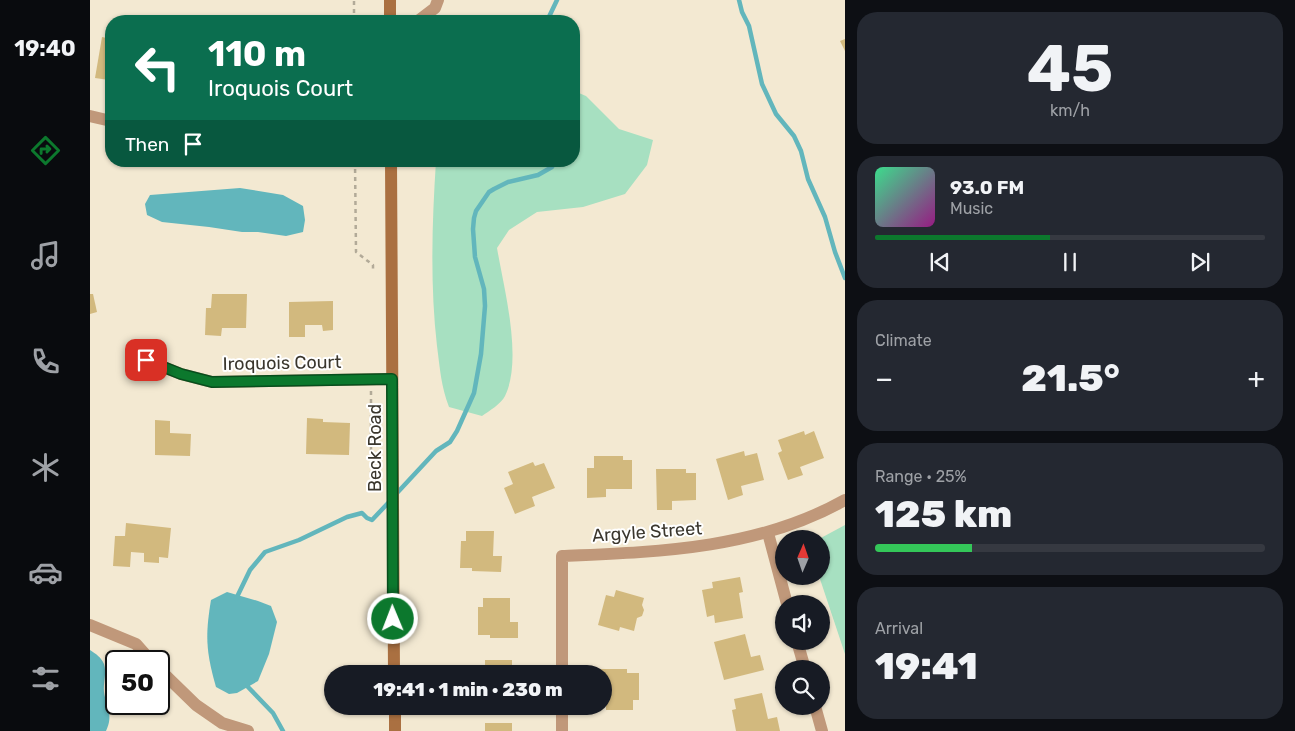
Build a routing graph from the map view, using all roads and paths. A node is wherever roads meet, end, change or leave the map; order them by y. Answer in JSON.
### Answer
{"nodes":[{"id":1,"x":354,"y":0,"type":"edge"},
{"id":2,"x":390,"y":0,"type":"edge"},
{"id":3,"x":438,"y":0,"type":"edge"},
{"id":4,"x":354,"y":15,"type":"edge"},
{"id":5,"x":390,"y":15,"type":"edge"},
{"id":6,"x":426,"y":15,"type":"edge"},
{"id":7,"x":90,"y":116,"type":"edge"},
{"id":8,"x":105,"y":120,"type":"edge"},
{"id":9,"x":355,"y":167,"type":"edge"},
{"id":10,"x":391,"y":167,"type":"edge"},
{"id":11,"x":373,"y":270,"type":"dead end"},
{"id":12,"x":146,"y":360,"type":"dead end"},
{"id":13,"x":392,"y":379,"type":"junction"},
{"id":14,"x":371,"y":380,"type":"junction"},
{"id":15,"x":372,"y":478,"type":"dead end"},
{"id":16,"x":845,"y":500,"type":"edge"},
{"id":17,"x":768,"y":533,"type":"junction"},
{"id":18,"x":785,"y":595,"type":"edge"},
{"id":19,"x":90,"y":625,"type":"edge"},
{"id":20,"x":141,"y":650,"type":"edge"},
{"id":21,"x":394,"y":665,"type":"edge"},
{"id":22,"x":562,"y":665,"type":"edge"},
{"id":23,"x":170,"y":680,"type":"edge"},
{"id":24,"x":395,"y":715,"type":"edge"},
{"id":25,"x":562,"y":715,"type":"edge"},
{"id":26,"x":817,"y":715,"type":"edge"},
{"id":27,"x":248,"y":731,"type":"edge"},
{"id":28,"x":395,"y":731,"type":"edge"},
{"id":29,"x":562,"y":731,"type":"edge"},
{"id":30,"x":822,"y":731,"type":"edge"}],
"edges":[{"from":1,"to":4,"type":"path"},
{"from":2,"to":5,"type":"main road"},
{"from":3,"to":6,"type":"street"},
{"from":7,"to":8,"type":"street"},
{"from":9,"to":11,"type":"path"},
{"from":10,"to":13,"type":"main road","name":"Beck Road"},
{"from":12,"to":14,"type":"street","name":"Iroquois Court"},
{"from":13,"to":14,"type":"street","name":"Iroquois Court"},
{"from":13,"to":21,"type":"main road","name":"Beck Road"},
{"from":14,"to":15,"type":"path"},
{"from":16,"to":17,"type":"street","name":"Argyle Street"},
{"from":17,"to":18,"type":"street"},
{"from":17,"to":22,"type":"street","name":"Argyle Street"},
{"from":19,"to":20,"type":"street"},
{"from":23,"to":27,"type":"street"},
{"from":24,"to":28,"type":"main road"},
{"from":25,"to":29,"type":"street"},
{"from":26,"to":30,"type":"street"}]}
